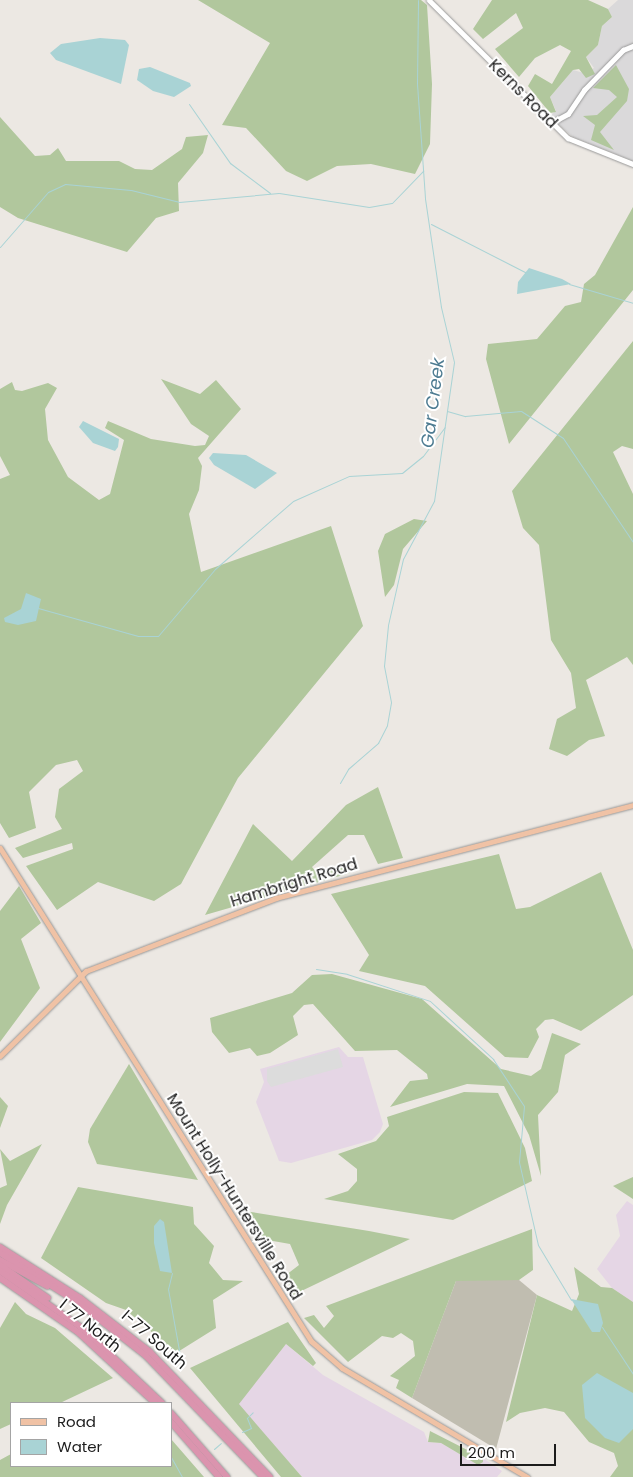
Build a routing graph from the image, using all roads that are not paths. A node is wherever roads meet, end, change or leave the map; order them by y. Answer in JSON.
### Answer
{"nodes":[{"id":1,"x":430,"y":0,"type":"edge"},
{"id":2,"x":633,"y":46,"type":"edge"},
{"id":3,"x":551,"y":123,"type":"junction"},
{"id":4,"x":633,"y":164,"type":"edge"},
{"id":5,"x":633,"y":805,"type":"edge"},
{"id":6,"x":0,"y":848,"type":"edge"},
{"id":7,"x":80,"y":973,"type":"junction"},
{"id":8,"x":0,"y":1056,"type":"edge"},
{"id":9,"x":0,"y":1247,"type":"edge"},
{"id":10,"x":0,"y":1253,"type":"edge"},
{"id":11,"x":0,"y":1260,"type":"edge"},
{"id":12,"x":0,"y":1265,"type":"edge"},
{"id":13,"x":0,"y":1271,"type":"edge"},
{"id":14,"x":0,"y":1278,"type":"edge"},
{"id":15,"x":91,"y":1312,"type":"junction"},
{"id":16,"x":82,"y":1328,"type":"junction"},
{"id":17,"x":154,"y":1402,"type":"edge"},
{"id":18,"x":161,"y":1402,"type":"edge"},
{"id":19,"x":172,"y":1414,"type":"edge"},
{"id":20,"x":172,"y":1423,"type":"edge"},
{"id":21,"x":219,"y":1477,"type":"edge"},
{"id":22,"x":227,"y":1477,"type":"edge"},
{"id":23,"x":263,"y":1477,"type":"edge"},
{"id":24,"x":270,"y":1477,"type":"edge"},
{"id":25,"x":527,"y":1477,"type":"edge"}],
"edges":[{"from":1,"to":3,"type":"street","name":"Kerns Road"},
{"from":2,"to":3,"type":"street"},
{"from":3,"to":4,"type":"street","name":"Kerns Road"},
{"from":5,"to":7,"type":"main road","name":"Hambright Road"},
{"from":6,"to":7,"type":"main road","name":"Mount Holly-Huntersville Road"},
{"from":7,"to":8,"type":"main road","name":"Hambright Road"},
{"from":7,"to":25,"type":"main road","name":"Mount Holly-Huntersville Road"},
{"from":9,"to":24,"type":"highway","name":"I-77 South"},
{"from":10,"to":15,"type":"highway"},
{"from":11,"to":15,"type":"highway"},
{"from":12,"to":16,"type":"highway"},
{"from":13,"to":16,"type":"highway"},
{"from":14,"to":17,"type":"highway","name":"I 77 North"},
{"from":15,"to":23,"type":"highway"},
{"from":16,"to":18,"type":"highway"},
{"from":19,"to":22,"type":"highway"},
{"from":20,"to":21,"type":"highway"}]}
